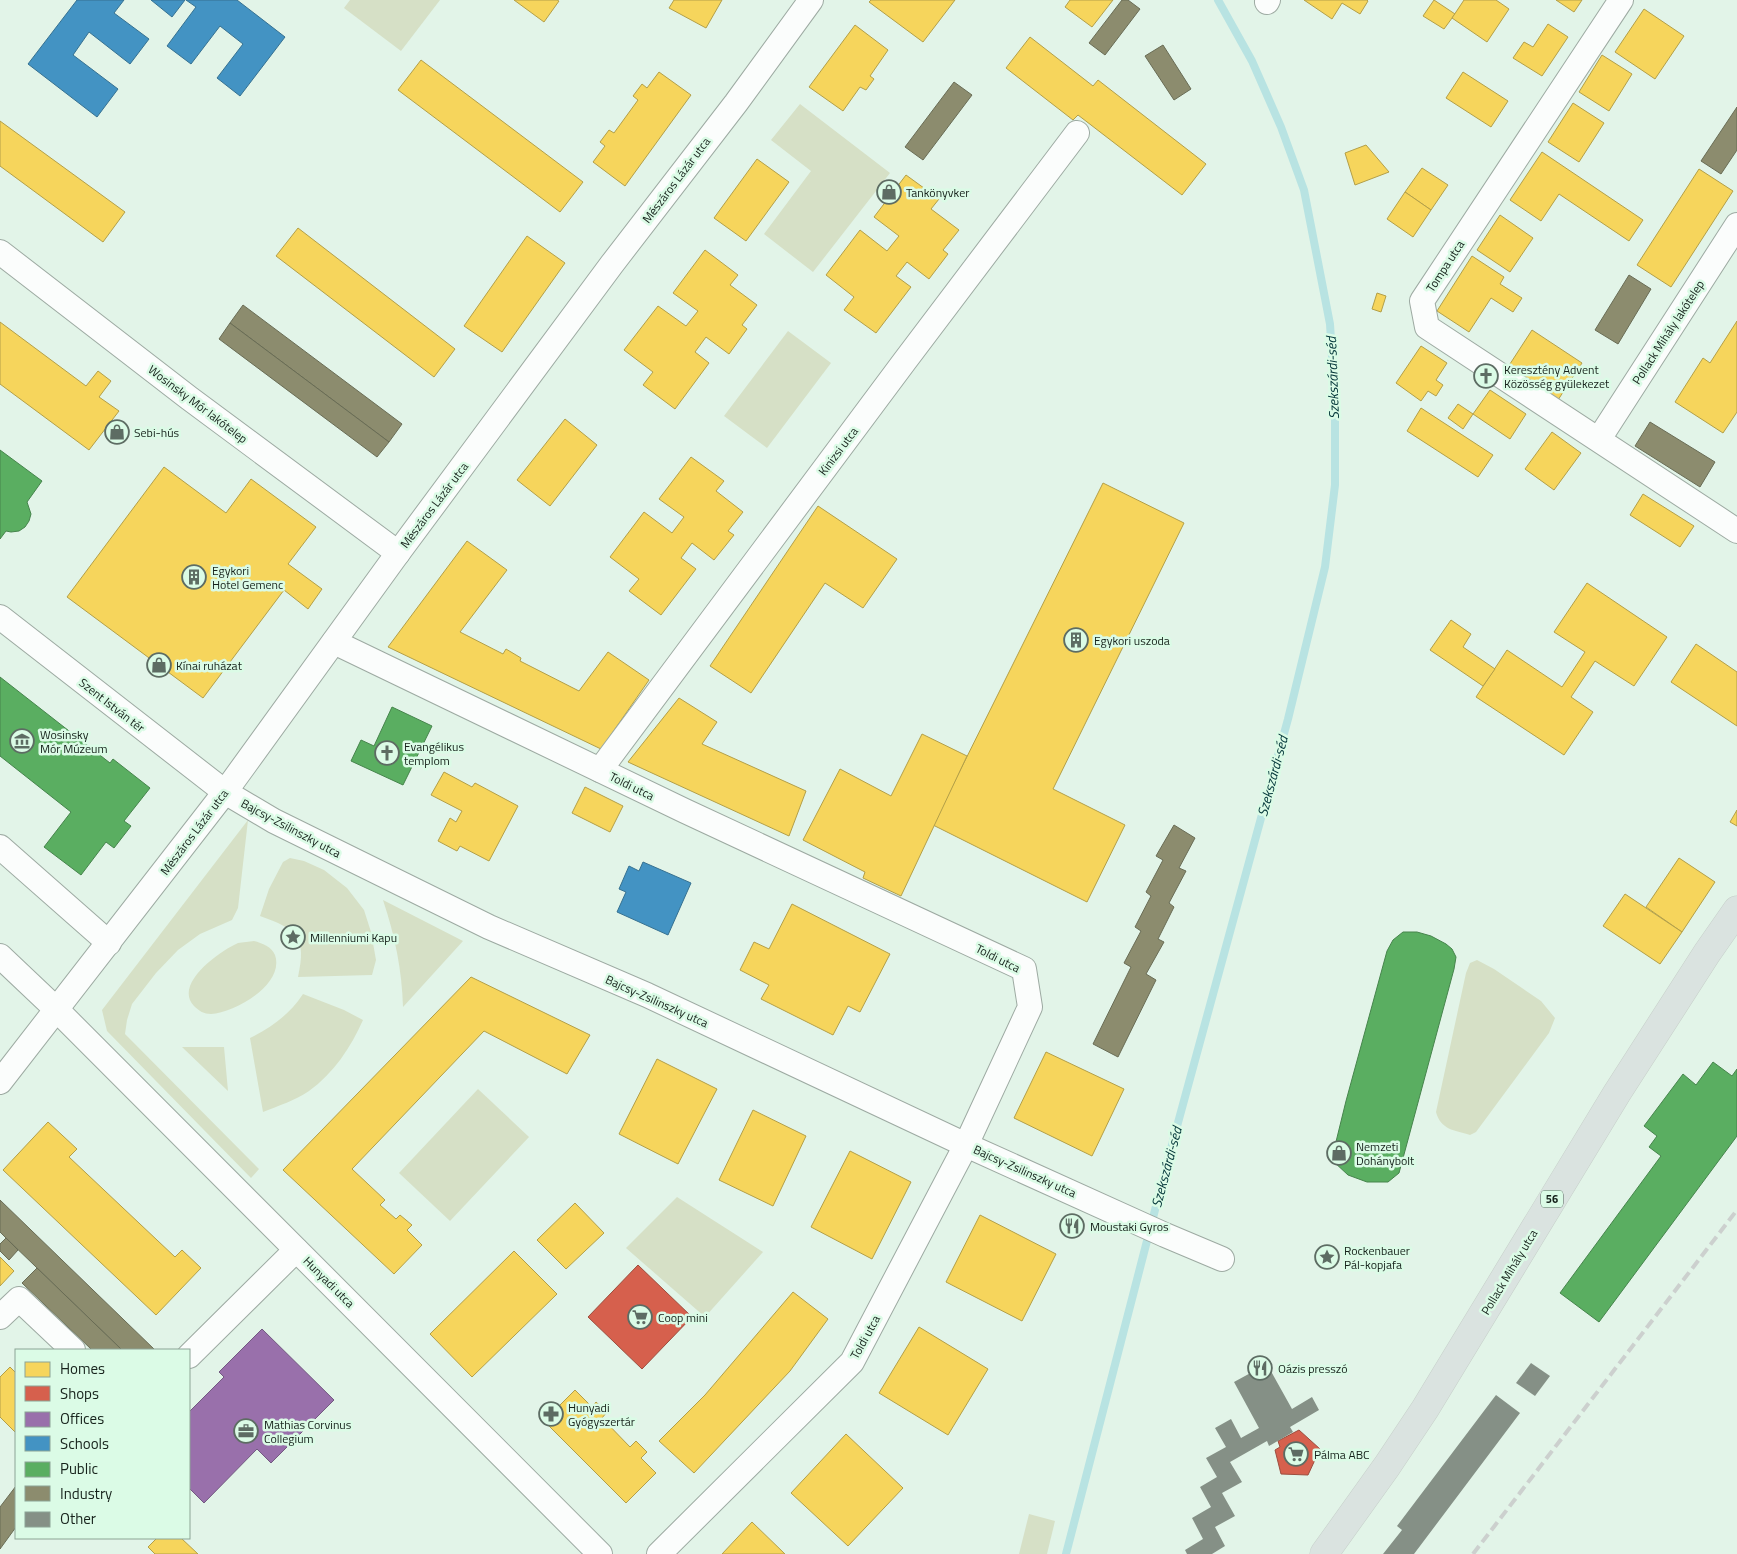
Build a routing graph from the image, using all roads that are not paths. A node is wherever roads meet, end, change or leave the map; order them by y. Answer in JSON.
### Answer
{"nodes":[{"id":1,"x":811,"y":0,"type":"edge"},
{"id":2,"x":1621,"y":0,"type":"edge"},
{"id":3,"x":1077,"y":133,"type":"dead end"},
{"id":4,"x":1737,"y":225,"type":"edge"},
{"id":5,"x":0,"y":252,"type":"edge"},
{"id":6,"x":1599,"y":439,"type":"junction"},
{"id":7,"x":1737,"y":531,"type":"edge"},
{"id":8,"x":398,"y":553,"type":"junction"},
{"id":9,"x":0,"y":617,"type":"edge"},
{"id":10,"x":334,"y":642,"type":"junction"},
{"id":11,"x":600,"y":770,"type":"junction"},
{"id":12,"x":225,"y":792,"type":"junction"},
{"id":13,"x":0,"y":847,"type":"edge"},
{"id":14,"x":1737,"y":910,"type":"edge"},
{"id":15,"x":109,"y":943,"type":"junction"},
{"id":16,"x":0,"y":956,"type":"edge"},
{"id":17,"x":57,"y":1010,"type":"junction"},
{"id":18,"x":0,"y":1082,"type":"edge"},
{"id":19,"x":966,"y":1145,"type":"junction"},
{"id":20,"x":296,"y":1250,"type":"junction"},
{"id":21,"x":1222,"y":1259,"type":"dead end"},
{"id":22,"x":0,"y":1318,"type":"edge"},
{"id":23,"x":72,"y":1349,"type":"edge"},
{"id":24,"x":190,"y":1355,"type":"edge"},
{"id":25,"x":600,"y":1554,"type":"edge"},
{"id":26,"x":659,"y":1554,"type":"edge"},
{"id":27,"x":1324,"y":1554,"type":"edge"}],
"edges":[{"from":1,"to":8,"type":"street","name":"Mészáros Lázár utca"},
{"from":2,"to":6,"type":"street","name":"Tompa utca"},
{"from":3,"to":11,"type":"street","name":"Kinizsi utca"},
{"from":4,"to":6,"type":"street","name":"Pollack Mihály lakótelep"},
{"from":5,"to":8,"type":"street","name":"Wosinsky Mór lakótelep"},
{"from":6,"to":7,"type":"street","name":"Tompa utca"},
{"from":8,"to":10,"type":"street","name":"Mészáros Lázár utca"},
{"from":9,"to":12,"type":"street","name":"Szent István tér"},
{"from":10,"to":11,"type":"street","name":"Toldi utca"},
{"from":10,"to":12,"type":"street","name":"Mészáros Lázár utca"},
{"from":11,"to":19,"type":"street","name":"Toldi utca"},
{"from":12,"to":15,"type":"street","name":"Mészáros Lázár utca"},
{"from":12,"to":19,"type":"street","name":"Bajcsy-Zsilinszky utca"},
{"from":13,"to":15,"type":"street"},
{"from":14,"to":27,"type":"main road","name":"Pollack Mihály utca","number":"56"},
{"from":15,"to":17,"type":"street","name":"Mészáros Lázár utca"},
{"from":16,"to":17,"type":"street"},
{"from":17,"to":18,"type":"street","name":"Mészáros Lázár utca"},
{"from":17,"to":20,"type":"street","name":"Hunyadi utca"},
{"from":19,"to":21,"type":"street","name":"Bajcsy-Zsilinszky utca"},
{"from":19,"to":26,"type":"street","name":"Toldi utca"},
{"from":20,"to":24,"type":"street"},
{"from":20,"to":25,"type":"street","name":"Hunyadi utca"},
{"from":22,"to":23,"type":"street"}]}
